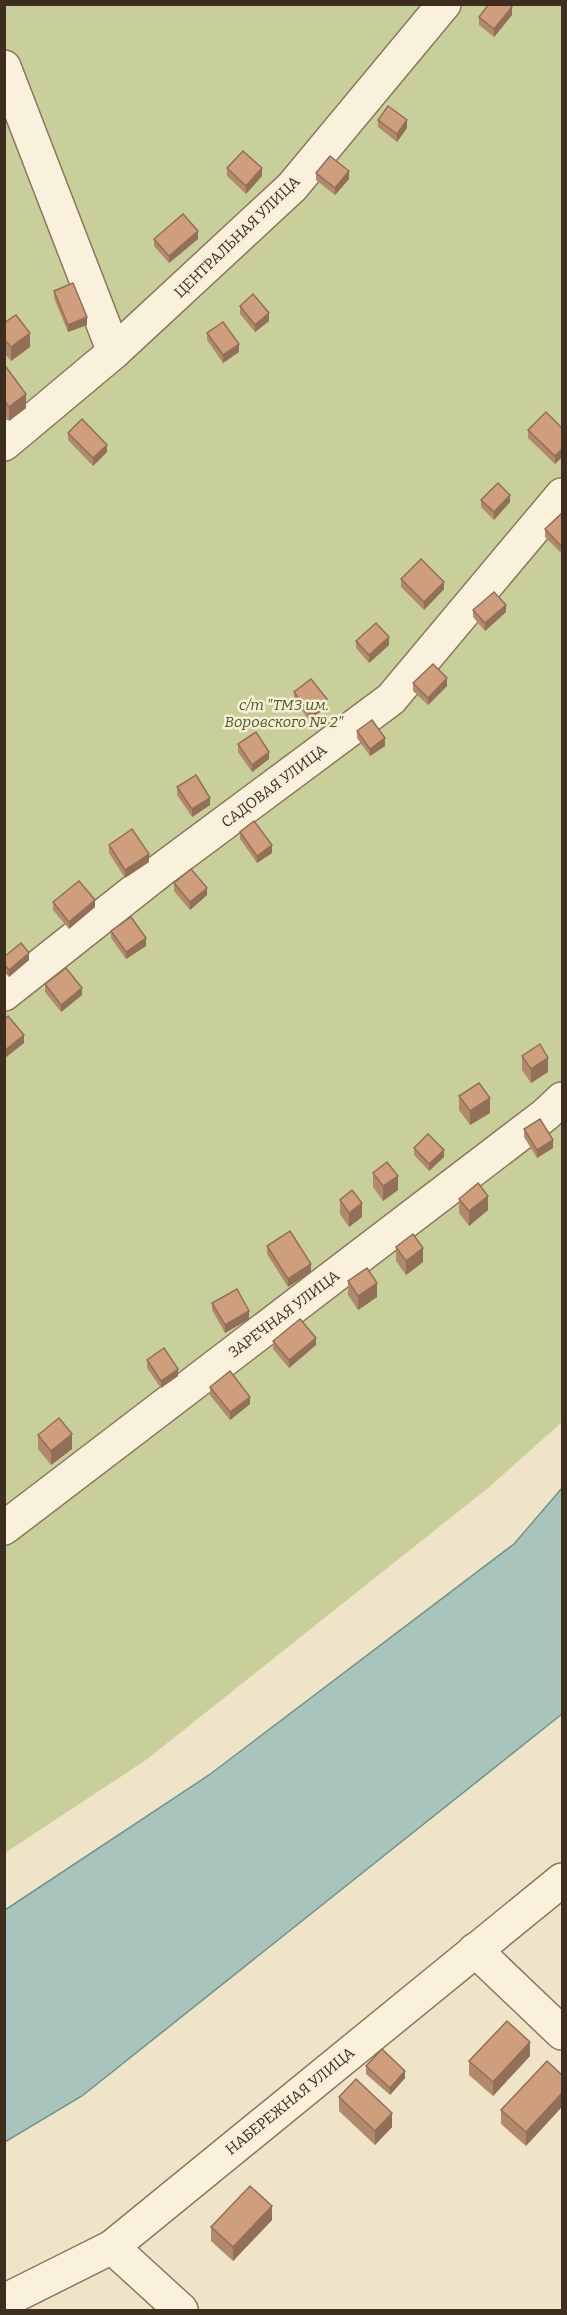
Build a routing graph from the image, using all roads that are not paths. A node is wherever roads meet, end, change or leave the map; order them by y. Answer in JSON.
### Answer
{"nodes":[{"id":1,"x":444,"y":4,"type":"edge"},
{"id":2,"x":4,"y":67,"type":"edge"},
{"id":3,"x":114,"y":352,"type":"junction"},
{"id":4,"x":4,"y":444,"type":"edge"},
{"id":5,"x":562,"y":495,"type":"edge"},
{"id":6,"x":4,"y":994,"type":"edge"},
{"id":7,"x":562,"y":1099,"type":"edge"},
{"id":8,"x":4,"y":1528,"type":"edge"},
{"id":9,"x":562,"y":1880,"type":"edge"},
{"id":10,"x":475,"y":1950,"type":"junction"},
{"id":11,"x":562,"y":2033,"type":"edge"},
{"id":12,"x":112,"y":2247,"type":"junction"},
{"id":13,"x":4,"y":2301,"type":"edge"},
{"id":14,"x":181,"y":2310,"type":"edge"}],
"edges":[{"from":1,"to":3,"type":"street","name":"ЦЕНТРАЛЬНАЯ УЛИЦА"},
{"from":2,"to":3,"type":"street"},
{"from":3,"to":4,"type":"street","name":"ЦЕНТРАЛЬНАЯ УЛИЦА"},
{"from":5,"to":6,"type":"street","name":"САДОВАЯ УЛИЦА"},
{"from":7,"to":8,"type":"street","name":"ЗАРЕЧНАЯ УЛИЦА"},
{"from":9,"to":10,"type":"street","name":"НАБЕРЕЖНАЯ УЛИЦА"},
{"from":10,"to":11,"type":"street"},
{"from":10,"to":12,"type":"street","name":"НАБЕРЕЖНАЯ УЛИЦА"},
{"from":12,"to":13,"type":"street","name":"НАБЕРЕЖНАЯ УЛИЦА"},
{"from":12,"to":14,"type":"street"}]}
